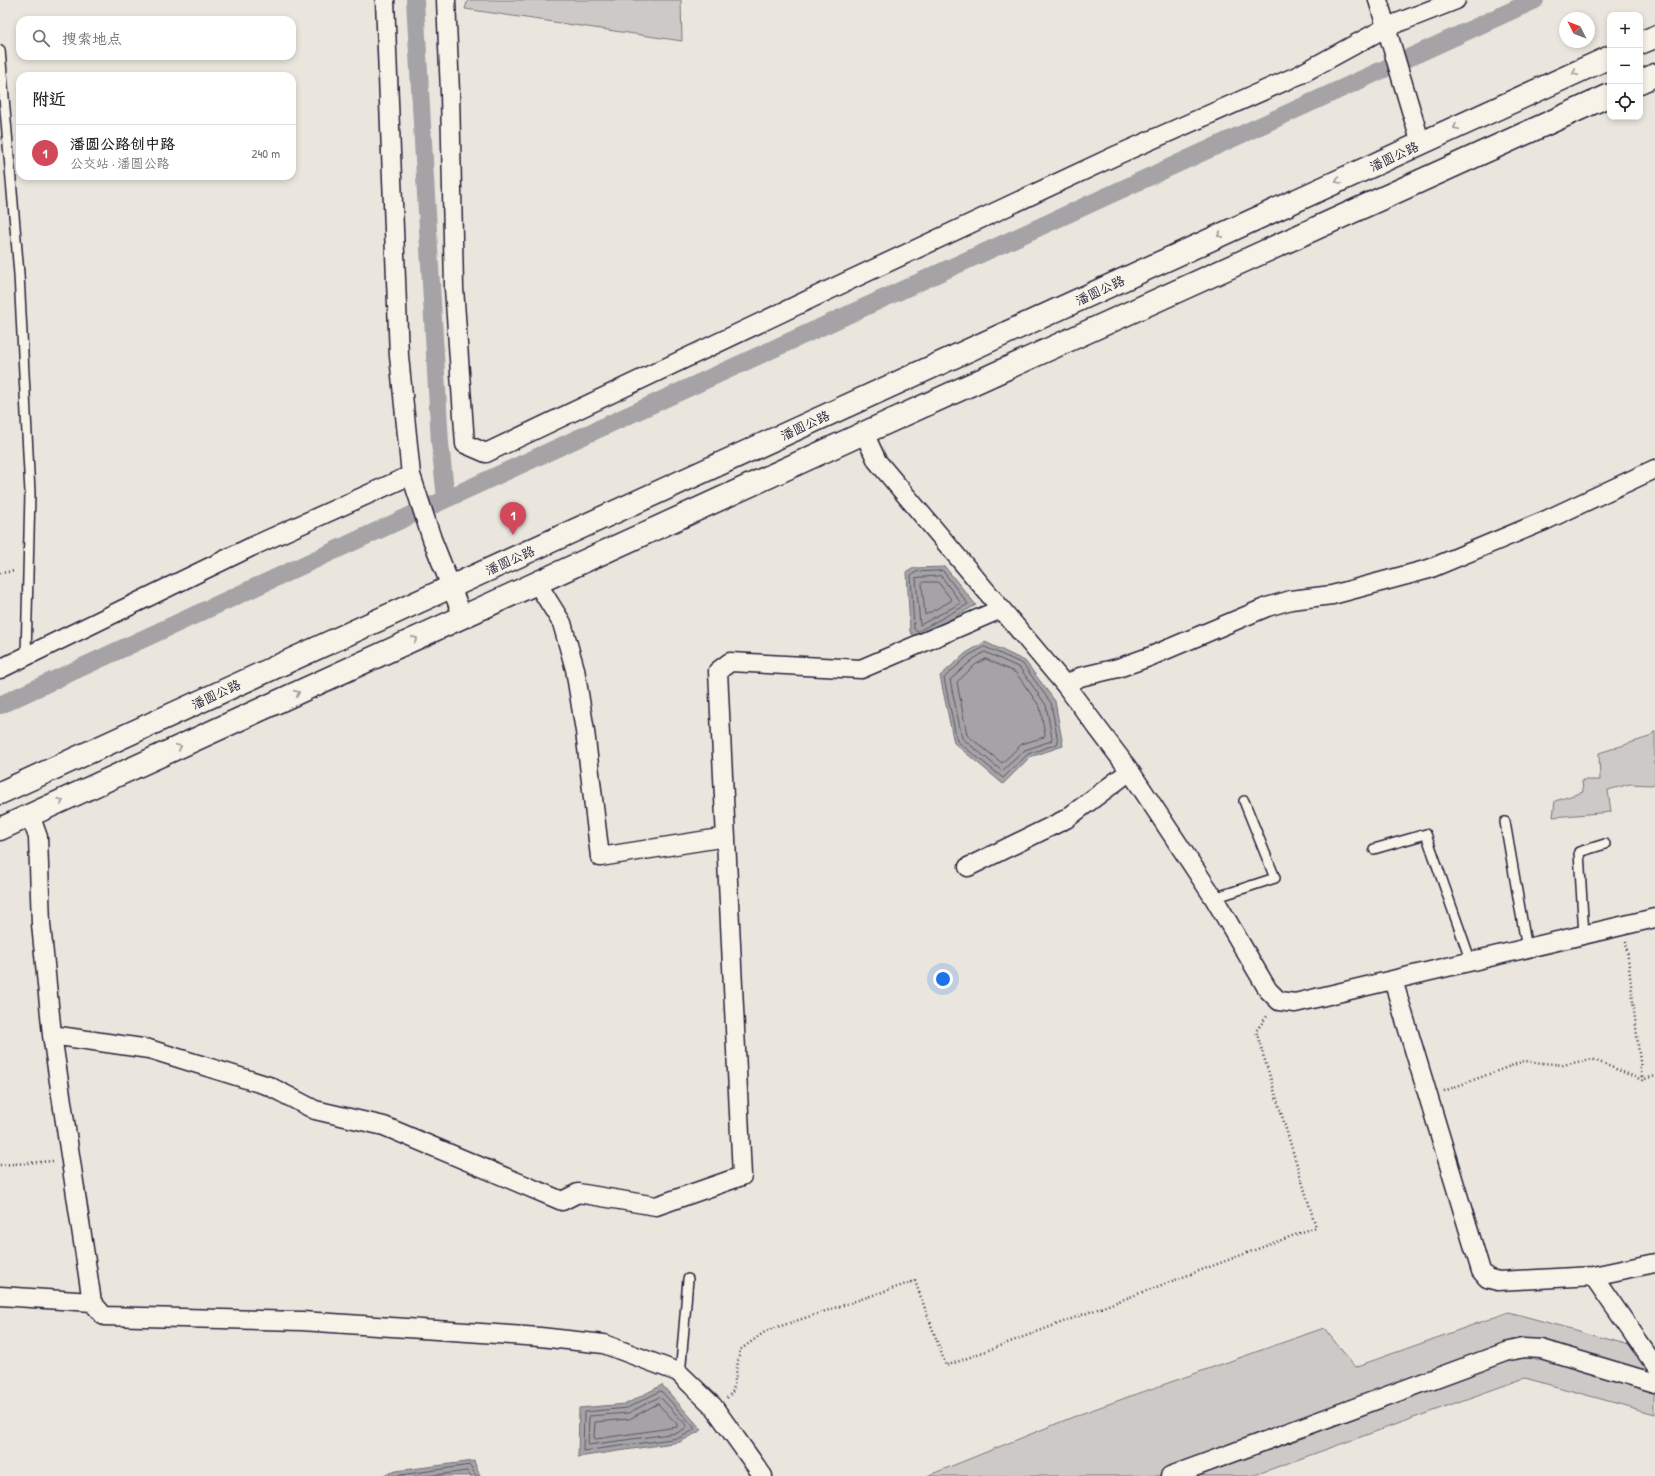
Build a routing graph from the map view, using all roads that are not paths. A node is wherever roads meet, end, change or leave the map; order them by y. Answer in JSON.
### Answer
{"nodes":[{"id":1,"x":385,"y":0,"type":"edge"},
{"id":2,"x":446,"y":0,"type":"edge"},
{"id":3,"x":1378,"y":0,"type":"edge"},
{"id":4,"x":1456,"y":0,"type":"edge"},
{"id":5,"x":1388,"y":31,"type":"junction"},
{"id":6,"x":1655,"y":37,"type":"edge"},
{"id":7,"x":1643,"y":43,"type":"edge"},
{"id":8,"x":0,"y":50,"type":"edge"},
{"id":9,"x":1607,"y":58,"type":"edge"},
{"id":10,"x":1655,"y":75,"type":"edge"},
{"id":11,"x":1643,"y":81,"type":"edge"},
{"id":12,"x":1607,"y":96,"type":"edge"},
{"id":13,"x":1421,"y":144,"type":"junction"},
{"id":14,"x":864,"y":433,"type":"junction"},
{"id":15,"x":1655,"y":469,"type":"edge"},
{"id":16,"x":411,"y":475,"type":"junction"},
{"id":17,"x":537,"y":583,"type":"junction"},
{"id":18,"x":450,"y":587,"type":"junction"},
{"id":19,"x":1001,"y":609,"type":"junction"},
{"id":20,"x":463,"y":617,"type":"junction"},
{"id":21,"x":26,"y":656,"type":"junction"},
{"id":22,"x":0,"y":669,"type":"edge"},
{"id":23,"x":1066,"y":686,"type":"junction"},
{"id":24,"x":1130,"y":771,"type":"junction"},
{"id":25,"x":0,"y":793,"type":"edge"},
{"id":26,"x":1244,"y":801,"type":"dead end"},
{"id":27,"x":30,"y":815,"type":"junction"},
{"id":28,"x":1505,"y":822,"type":"dead end"},
{"id":29,"x":0,"y":829,"type":"edge"},
{"id":30,"x":726,"y":837,"type":"junction"},
{"id":31,"x":1605,"y":844,"type":"dead end"},
{"id":32,"x":1374,"y":849,"type":"dead end"},
{"id":33,"x":968,"y":867,"type":"dead end"},
{"id":34,"x":1214,"y":898,"type":"junction"},
{"id":35,"x":1655,"y":918,"type":"edge"},
{"id":36,"x":1584,"y":935,"type":"junction"},
{"id":37,"x":1527,"y":949,"type":"junction"},
{"id":38,"x":1471,"y":962,"type":"junction"},
{"id":39,"x":1393,"y":980,"type":"junction"},
{"id":40,"x":52,"y":1035,"type":"junction"},
{"id":41,"x":1655,"y":1263,"type":"edge"},
{"id":42,"x":1593,"y":1276,"type":"junction"},
{"id":43,"x":688,"y":1279,"type":"dead end"},
{"id":44,"x":0,"y":1296,"type":"edge"},
{"id":45,"x":92,"y":1302,"type":"junction"},
{"id":46,"x":1655,"y":1365,"type":"edge"},
{"id":47,"x":678,"y":1372,"type":"junction"},
{"id":48,"x":1655,"y":1383,"type":"edge"},
{"id":49,"x":763,"y":1476,"type":"edge"},
{"id":50,"x":1170,"y":1476,"type":"edge"}],
"edges":[{"from":1,"to":16,"type":"street"},
{"from":2,"to":5,"type":"street"},
{"from":3,"to":5,"type":"street"},
{"from":4,"to":5,"type":"street"},
{"from":5,"to":13,"type":"street"},
{"from":6,"to":7,"type":"main road"},
{"from":8,"to":21,"type":"lane"},
{"from":9,"to":13,"type":"main road","name":"潘圆公路","one_way":true},
{"from":10,"to":11,"type":"main road"},
{"from":12,"to":14,"type":"main road"},
{"from":13,"to":18,"type":"main road","name":"潘圆公路","one_way":true},
{"from":14,"to":17,"type":"main road"},
{"from":14,"to":19,"type":"street"},
{"from":15,"to":23,"type":"street"},
{"from":16,"to":18,"type":"street"},
{"from":16,"to":21,"type":"street"},
{"from":17,"to":20,"type":"main road"},
{"from":17,"to":30,"type":"street"},
{"from":18,"to":20,"type":"street"},
{"from":18,"to":25,"type":"main road","name":"潘圆公路"},
{"from":19,"to":23,"type":"street"},
{"from":19,"to":30,"type":"street"},
{"from":27,"to":20,"type":"main road","one_way":true},
{"from":21,"to":22,"type":"street"},
{"from":23,"to":24,"type":"street"},
{"from":24,"to":33,"type":"street"},
{"from":24,"to":34,"type":"street"},
{"from":26,"to":34,"type":"lane"},
{"from":27,"to":29,"type":"main road"},
{"from":27,"to":40,"type":"street"},
{"from":28,"to":37,"type":"lane"},
{"from":30,"to":40,"type":"street"},
{"from":31,"to":36,"type":"lane"},
{"from":32,"to":38,"type":"lane"},
{"from":34,"to":39,"type":"street"},
{"from":35,"to":36,"type":"street"},
{"from":36,"to":37,"type":"street"},
{"from":37,"to":38,"type":"street"},
{"from":38,"to":39,"type":"street"},
{"from":39,"to":42,"type":"street"},
{"from":40,"to":45,"type":"street"},
{"from":41,"to":42,"type":"street"},
{"from":42,"to":46,"type":"street"},
{"from":43,"to":47,"type":"lane"},
{"from":44,"to":45,"type":"street"},
{"from":45,"to":47,"type":"street"},
{"from":47,"to":49,"type":"street"},
{"from":48,"to":50,"type":"street"}]}
